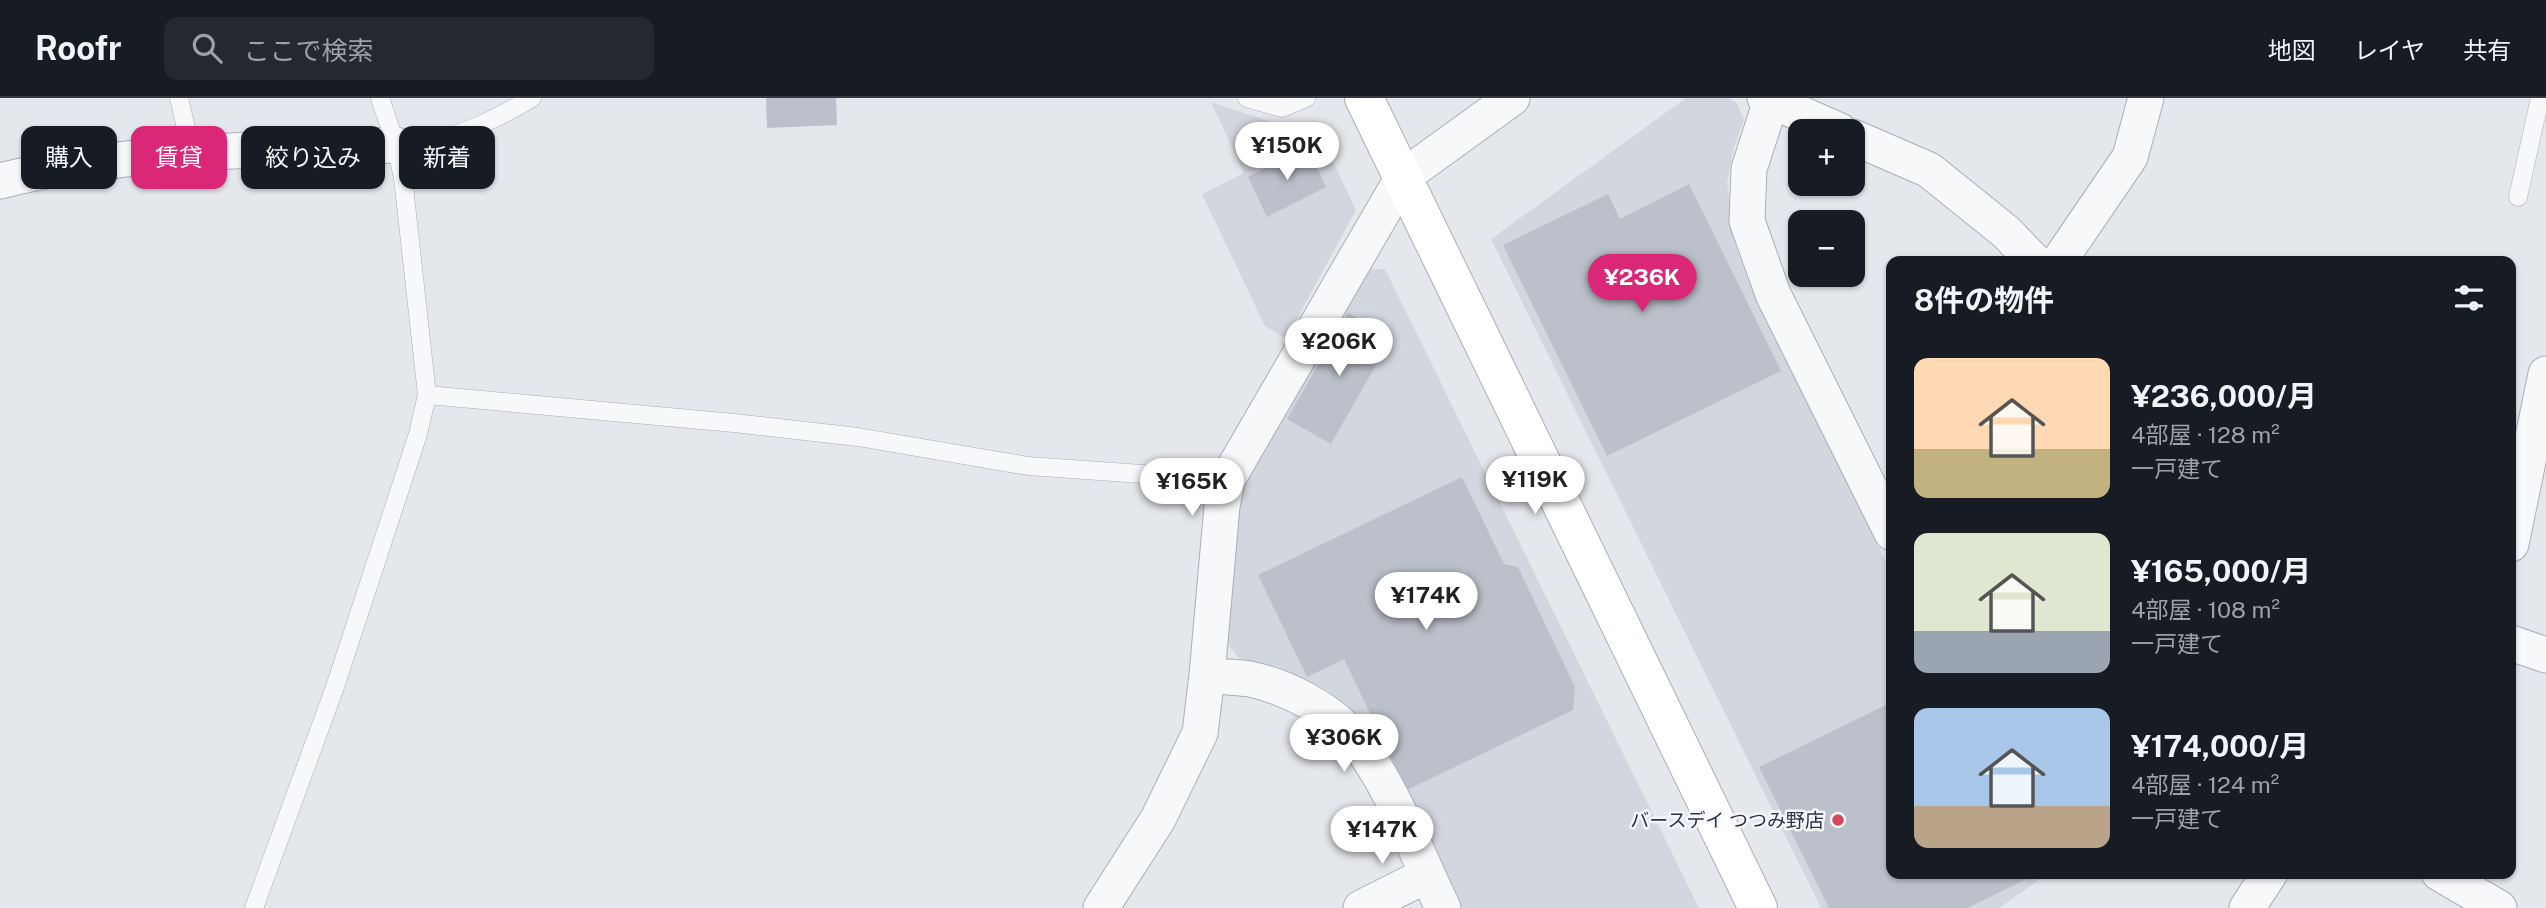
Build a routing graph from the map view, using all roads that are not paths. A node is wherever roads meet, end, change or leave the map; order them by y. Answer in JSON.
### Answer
{"nodes":[{"id":1,"x":179,"y":98,"type":"edge"},
{"id":2,"x":380,"y":98,"type":"edge"},
{"id":3,"x":532,"y":98,"type":"edge"},
{"id":4,"x":1247,"y":98,"type":"edge"},
{"id":5,"x":1306,"y":98,"type":"edge"},
{"id":6,"x":1364,"y":98,"type":"edge"},
{"id":7,"x":1512,"y":98,"type":"edge"},
{"id":8,"x":2146,"y":98,"type":"edge"},
{"id":9,"x":2540,"y":98,"type":"edge"},
{"id":10,"x":1768,"y":99,"type":"edge"},
{"id":11,"x":1813,"y":119,"type":"edge"},
{"id":12,"x":186,"y":126,"type":"edge"},
{"id":13,"x":1865,"y":142,"type":"edge"},
{"id":14,"x":396,"y":145,"type":"junction"},
{"id":15,"x":227,"y":152,"type":"edge"},
{"id":16,"x":131,"y":159,"type":"edge"},
{"id":17,"x":1404,"y":177,"type":"junction"},
{"id":18,"x":0,"y":181,"type":"edge"},
{"id":19,"x":2518,"y":197,"type":"dead end"},
{"id":20,"x":2029,"y":256,"type":"edge"},
{"id":21,"x":2062,"y":256,"type":"edge"},
{"id":22,"x":2546,"y":374,"type":"edge"},
{"id":23,"x":426,"y":395,"type":"junction"},
{"id":24,"x":1227,"y":480,"type":"junction"},
{"id":25,"x":2516,"y":520,"type":"edge"},
{"id":26,"x":1886,"y":521,"type":"edge"},
{"id":27,"x":2516,"y":645,"type":"edge"},
{"id":28,"x":2546,"y":655,"type":"edge"},
{"id":29,"x":1207,"y":676,"type":"junction"},
{"id":30,"x":1427,"y":875,"type":"junction"},
{"id":31,"x":2266,"y":879,"type":"edge"},
{"id":32,"x":2449,"y":879,"type":"edge"},
{"id":33,"x":254,"y":908,"type":"edge"},
{"id":34,"x":1101,"y":908,"type":"edge"},
{"id":35,"x":1361,"y":908,"type":"edge"},
{"id":36,"x":1443,"y":908,"type":"edge"},
{"id":37,"x":1758,"y":908,"type":"edge"},
{"id":38,"x":2247,"y":908,"type":"edge"},
{"id":39,"x":2499,"y":908,"type":"edge"}],
"edges":[{"from":1,"to":12,"type":"lane"},
{"from":2,"to":14,"type":"lane"},
{"from":3,"to":14,"type":"lane"},
{"from":4,"to":5,"type":"lane"},
{"from":6,"to":17,"type":"street"},
{"from":7,"to":17,"type":"street"},
{"from":8,"to":21,"type":"street"},
{"from":9,"to":19,"type":"lane"},
{"from":10,"to":11,"type":"street"},
{"from":10,"to":26,"type":"street"},
{"from":13,"to":20,"type":"street"},
{"from":14,"to":15,"type":"street"},
{"from":14,"to":23,"type":"lane"},
{"from":16,"to":18,"type":"street"},
{"from":17,"to":24,"type":"street"},
{"from":17,"to":37,"type":"street"},
{"from":22,"to":25,"type":"street"},
{"from":23,"to":24,"type":"lane"},
{"from":23,"to":33,"type":"lane"},
{"from":24,"to":29,"type":"street"},
{"from":27,"to":28,"type":"street"},
{"from":29,"to":30,"type":"street"},
{"from":29,"to":34,"type":"street"},
{"from":30,"to":35,"type":"street"},
{"from":30,"to":36,"type":"street"},
{"from":31,"to":38,"type":"street"},
{"from":32,"to":39,"type":"street"}]}
